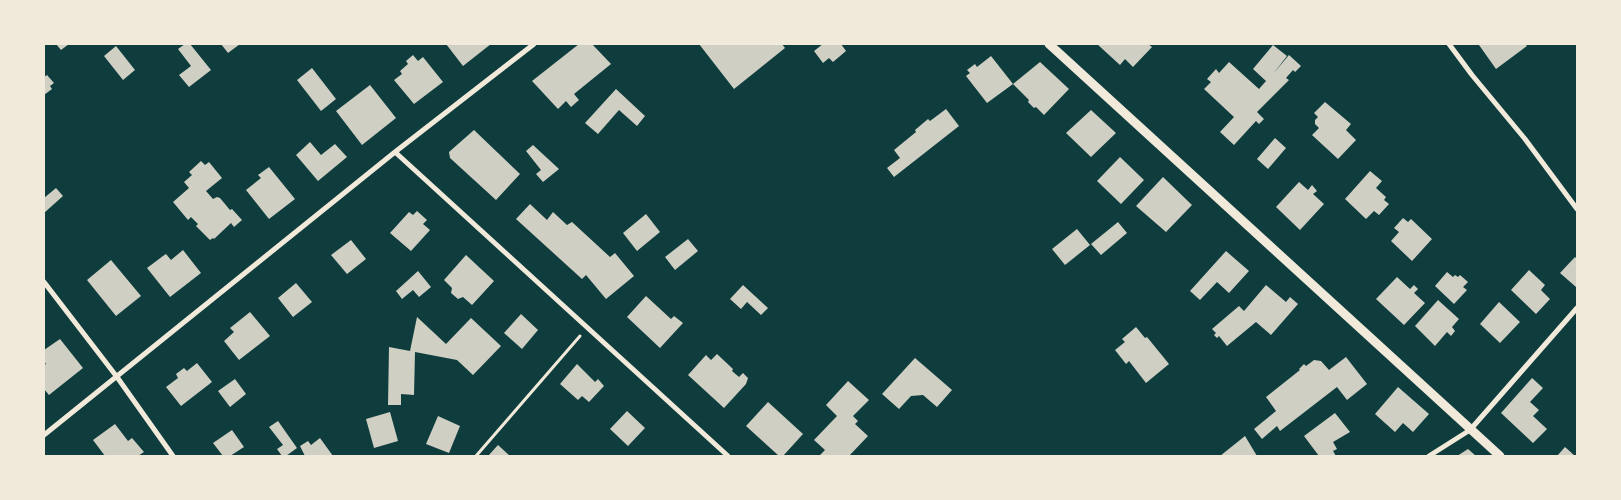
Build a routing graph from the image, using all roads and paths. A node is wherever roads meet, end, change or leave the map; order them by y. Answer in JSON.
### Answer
{"nodes":[{"id":1,"x":534,"y":44,"type":"edge"},
{"id":2,"x":1049,"y":44,"type":"edge"},
{"id":3,"x":1449,"y":44,"type":"edge"},
{"id":4,"x":395,"y":152,"type":"junction"},
{"id":5,"x":1577,"y":209,"type":"edge"},
{"id":6,"x":44,"y":282,"type":"edge"},
{"id":7,"x":1577,"y":308,"type":"edge"},
{"id":8,"x":587,"y":327,"type":"junction"},
{"id":9,"x":117,"y":377,"type":"junction"},
{"id":10,"x":1470,"y":430,"type":"junction"},
{"id":11,"x":44,"y":435,"type":"edge"},
{"id":12,"x":174,"y":456,"type":"edge"},
{"id":13,"x":476,"y":456,"type":"edge"},
{"id":14,"x":728,"y":456,"type":"edge"},
{"id":15,"x":1429,"y":456,"type":"edge"},
{"id":16,"x":1500,"y":456,"type":"edge"}],
"edges":[{"from":1,"to":4,"type":"street"},
{"from":2,"to":10,"type":"street"},
{"from":3,"to":5,"type":"street"},
{"from":4,"to":8,"type":"street"},
{"from":4,"to":9,"type":"street"},
{"from":6,"to":9,"type":"street"},
{"from":7,"to":10,"type":"street"},
{"from":8,"to":13,"type":"path"},
{"from":8,"to":14,"type":"street"},
{"from":9,"to":11,"type":"street"},
{"from":9,"to":12,"type":"street"},
{"from":10,"to":15,"type":"street"},
{"from":10,"to":16,"type":"street"}]}
